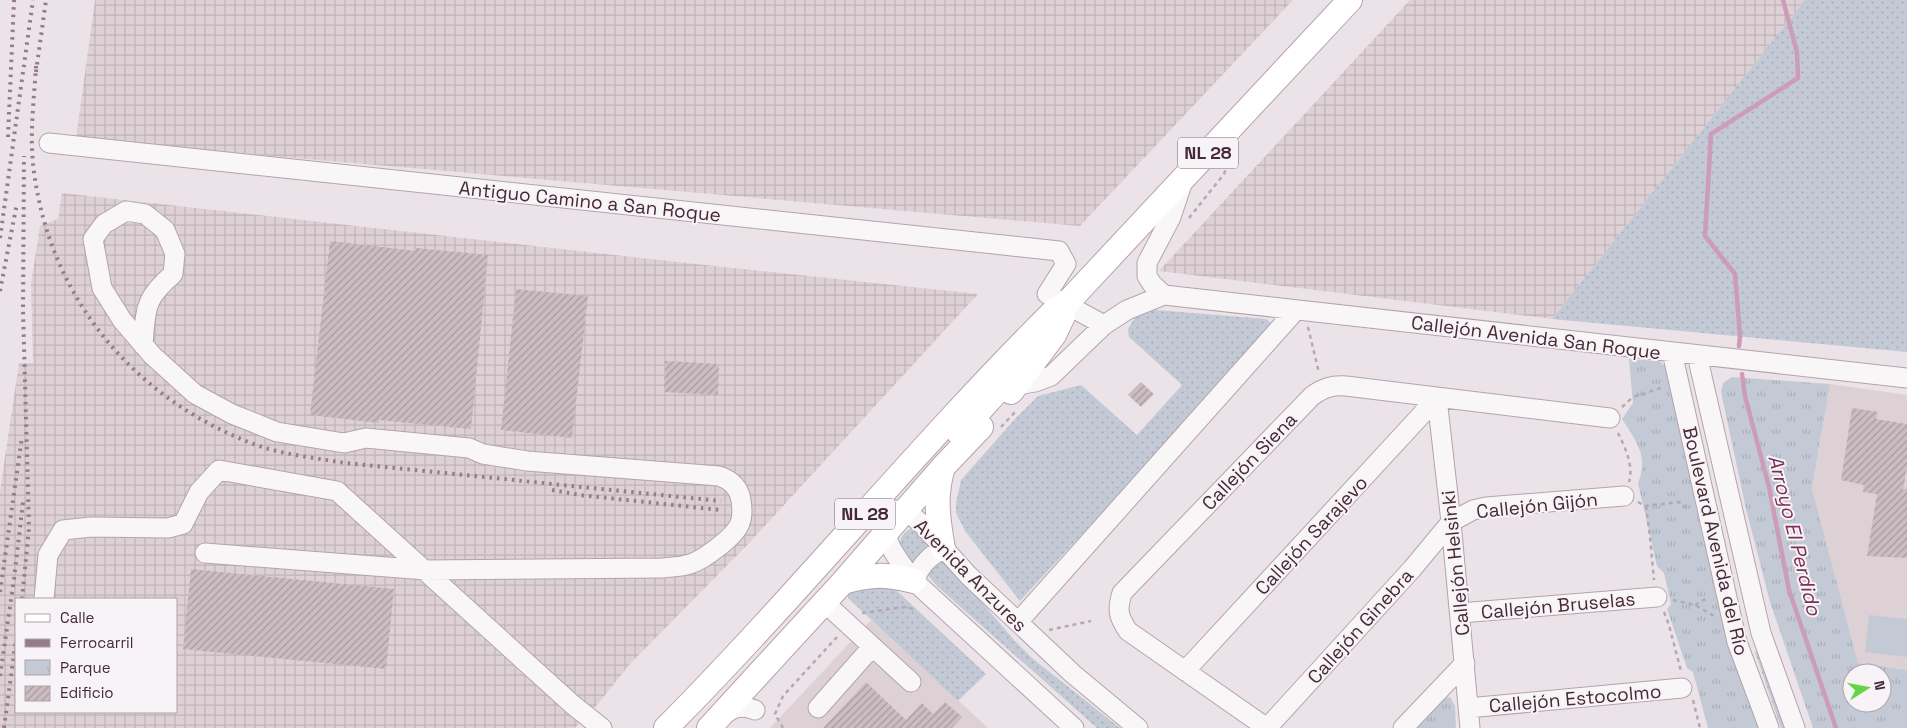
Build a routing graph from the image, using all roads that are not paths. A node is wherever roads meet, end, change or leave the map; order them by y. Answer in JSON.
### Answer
{"nodes":[{"id":1,"x":1350,"y":0,"type":"edge"},
{"id":2,"x":49,"y":143,"type":"dead end"},
{"id":3,"x":1183,"y":180,"type":"junction"},
{"id":4,"x":1164,"y":295,"type":"junction"},
{"id":5,"x":1065,"y":310,"type":"junction"},
{"id":6,"x":1300,"y":310,"type":"junction"},
{"id":7,"x":1104,"y":325,"type":"junction"},
{"id":8,"x":144,"y":345,"type":"junction"},
{"id":9,"x":1672,"y":352,"type":"junction"},
{"id":10,"x":1697,"y":355,"type":"junction"},
{"id":11,"x":1907,"y":378,"type":"edge"},
{"id":12,"x":1016,"y":385,"type":"junction"},
{"id":13,"x":972,"y":394,"type":"junction"},
{"id":14,"x":1437,"y":398,"type":"junction"},
{"id":15,"x":1610,"y":418,"type":"road end"},
{"id":16,"x":943,"y":467,"type":"junction"},
{"id":17,"x":1624,"y":496,"type":"road end"},
{"id":18,"x":891,"y":520,"type":"junction"},
{"id":19,"x":1451,"y":522,"type":"junction"},
{"id":20,"x":943,"y":549,"type":"junction"},
{"id":21,"x":206,"y":553,"type":"dead end"},
{"id":22,"x":426,"y":570,"type":"junction"},
{"id":23,"x":914,"y":581,"type":"junction"},
{"id":24,"x":843,"y":582,"type":"junction"},
{"id":25,"x":1657,"y":596,"type":"road end"},
{"id":26,"x":44,"y":598,"type":"edge"},
{"id":27,"x":824,"y":602,"type":"junction"},
{"id":28,"x":777,"y":609,"type":"junction"},
{"id":29,"x":1460,"y":614,"type":"junction"},
{"id":30,"x":1018,"y":622,"type":"junction"},
{"id":31,"x":1761,"y":633,"type":"junction"},
{"id":32,"x":1736,"y":635,"type":"junction"},
{"id":33,"x":872,"y":646,"type":"junction"},
{"id":34,"x":1465,"y":663,"type":"junction"},
{"id":35,"x":1185,"y":671,"type":"junction"},
{"id":36,"x":911,"y":682,"type":"dead end"},
{"id":37,"x":1682,"y":688,"type":"road end"},
{"id":38,"x":818,"y":708,"type":"dead end"},
{"id":39,"x":1468,"y":708,"type":"junction"},
{"id":40,"x":1054,"y":722,"type":"edge"},
{"id":41,"x":714,"y":723,"type":"edge"},
{"id":42,"x":602,"y":728,"type":"edge"},
{"id":43,"x":666,"y":728,"type":"edge"},
{"id":44,"x":687,"y":728,"type":"edge"},
{"id":45,"x":1074,"y":728,"type":"edge"},
{"id":46,"x":1138,"y":728,"type":"edge"},
{"id":47,"x":1267,"y":728,"type":"edge"},
{"id":48,"x":1403,"y":728,"type":"edge"},
{"id":49,"x":1470,"y":728,"type":"edge"},
{"id":50,"x":1769,"y":728,"type":"edge"},
{"id":51,"x":1795,"y":728,"type":"edge"}],
"edges":[{"from":1,"to":3,"type":"main road","number":"NL 28"},
{"from":2,"to":5,"type":"street","name":"Antiguo Camino a San Roque"},
{"from":3,"to":4,"type":"street"},
{"from":3,"to":5,"type":"main road","number":"NL 28"},
{"from":4,"to":6,"type":"street","name":"Callejón Avenida San Roque"},
{"from":4,"to":7,"type":"street"},
{"from":5,"to":7,"type":"street"},
{"from":5,"to":12,"type":"main road"},
{"from":5,"to":13,"type":"main road","number":"NL 28"},
{"from":5,"to":18,"type":"main road","number":"NL 28"},
{"from":6,"to":9,"type":"street","name":"Callejón Avenida San Roque"},
{"from":6,"to":30,"type":"street"},
{"from":7,"to":12,"type":"street"},
{"from":8,"to":8,"type":"street"},
{"from":8,"to":22,"type":"street"},
{"from":9,"to":10,"type":"street","name":"Callejón Avenida San Roque"},
{"from":9,"to":32,"type":"street","name":"Boulevard Avenida del Río"},
{"from":10,"to":11,"type":"street","name":"Callejón Avenida San Roque"},
{"from":10,"to":31,"type":"street","name":"Boulevard Avenida del Río"},
{"from":12,"to":16,"type":"main road"},
{"from":13,"to":18,"type":"main road"},
{"from":13,"to":28,"type":"main road","number":"NL 28"},
{"from":14,"to":15,"type":"street"},
{"from":14,"to":19,"type":"street","name":"Callejón Helsinki"},
{"from":14,"to":35,"type":"street","name":"Callejón Sarajevo"},
{"from":14,"to":35,"type":"street","name":"Callejón Siena"},
{"from":16,"to":18,"type":"main road"},
{"from":16,"to":20,"type":"main road"},
{"from":17,"to":19,"type":"street","name":"Callejón Gijón"},
{"from":18,"to":20,"type":"street","name":"Avenida Anzures"},
{"from":18,"to":23,"type":"street","name":"Avenida Anzures"},
{"from":18,"to":24,"type":"main road"},
{"from":18,"to":28,"type":"main road"},
{"from":18,"to":44,"type":"main road","number":"NL 28"},
{"from":19,"to":29,"type":"street","name":"Callejón Helsinki"},
{"from":19,"to":47,"type":"street","name":"Callejón Ginebra"},
{"from":20,"to":23,"type":"street"},
{"from":20,"to":30,"type":"street","name":"Avenida Anzures"},
{"from":21,"to":22,"type":"street"},
{"from":22,"to":26,"type":"street"},
{"from":22,"to":42,"type":"street"},
{"from":23,"to":24,"type":"main road"},
{"from":23,"to":40,"type":"street","name":"Avenida Anzures"},
{"from":24,"to":27,"type":"main road"},
{"from":25,"to":29,"type":"street","name":"Callejón Bruselas"},
{"from":27,"to":33,"type":"street"},
{"from":27,"to":41,"type":"main road"},
{"from":28,"to":43,"type":"main road","number":"NL 28"},
{"from":29,"to":34,"type":"street","name":"Callejón Helsinki"},
{"from":30,"to":46,"type":"street","name":"Avenida Anzures"},
{"from":31,"to":32,"type":"street"},
{"from":31,"to":51,"type":"street","name":"Boulevard Avenida del Río"},
{"from":32,"to":50,"type":"street","name":"Boulevard Avenida del Río"},
{"from":33,"to":36,"type":"street"},
{"from":33,"to":38,"type":"street"},
{"from":34,"to":39,"type":"street","name":"Callejón Helsinki"},
{"from":34,"to":48,"type":"street"},
{"from":35,"to":47,"type":"street","name":"Callejón Siena"},
{"from":37,"to":39,"type":"street","name":"Callejón Estocolmo"},
{"from":39,"to":49,"type":"street","name":"Callejón Helsinki"},
{"from":40,"to":45,"type":"street","name":"Avenida Anzures"}]}
